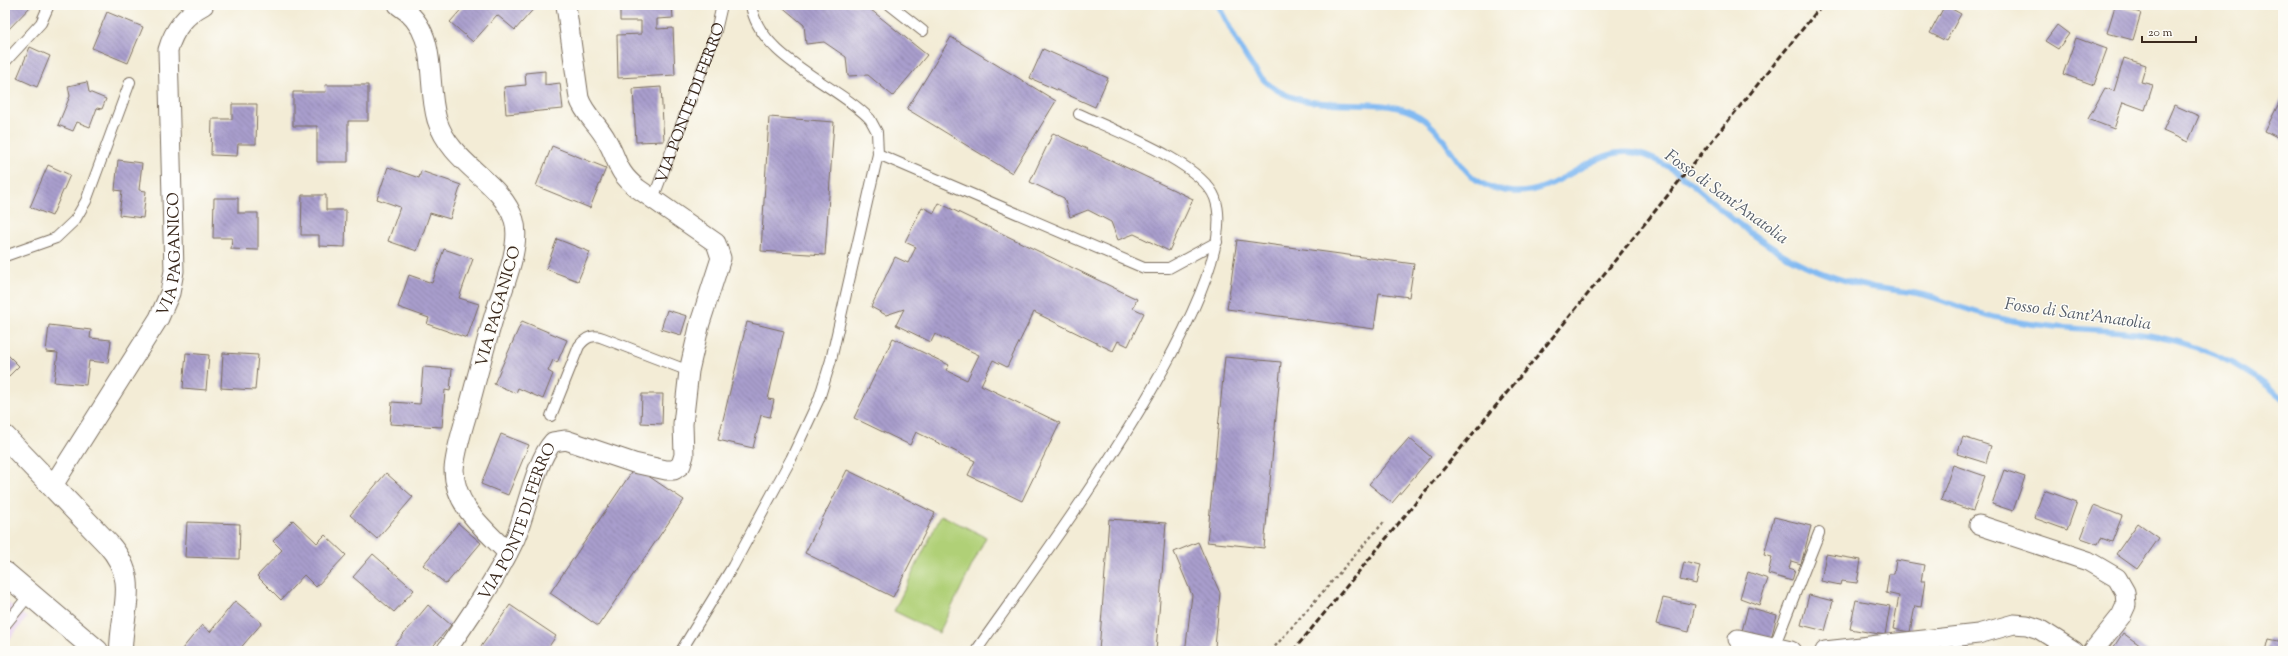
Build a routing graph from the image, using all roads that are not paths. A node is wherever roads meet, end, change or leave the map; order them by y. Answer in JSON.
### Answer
{"nodes":[{"id":1,"x":49,"y":5,"type":"edge"},
{"id":2,"x":204,"y":5,"type":"edge"},
{"id":3,"x":398,"y":5,"type":"edge"},
{"id":4,"x":566,"y":5,"type":"edge"},
{"id":5,"x":722,"y":5,"type":"edge"},
{"id":6,"x":751,"y":5,"type":"edge"},
{"id":7,"x":890,"y":5,"type":"edge"},
{"id":8,"x":923,"y":31,"type":"dead end"},
{"id":9,"x":5,"y":62,"type":"edge"},
{"id":10,"x":130,"y":82,"type":"dead end"},
{"id":11,"x":1079,"y":114,"type":"dead end"},
{"id":12,"x":878,"y":154,"type":"junction"},
{"id":13,"x":653,"y":199,"type":"junction"},
{"id":14,"x":1217,"y":242,"type":"junction"},
{"id":15,"x":5,"y":256,"type":"edge"},
{"id":16,"x":689,"y":371,"type":"junction"},
{"id":17,"x":551,"y":416,"type":"dead end"},
{"id":18,"x":5,"y":437,"type":"edge"},
{"id":19,"x":52,"y":486,"type":"junction"},
{"id":20,"x":1979,"y":524,"type":"dead end"},
{"id":21,"x":1819,"y":533,"type":"dead end"},
{"id":22,"x":508,"y":553,"type":"junction"},
{"id":23,"x":5,"y":573,"type":"edge"},
{"id":24,"x":30,"y":594,"type":"junction"},
{"id":25,"x":5,"y":625,"type":"edge"},
{"id":26,"x":1738,"y":639,"type":"dead end"},
{"id":27,"x":1782,"y":649,"type":"edge"},
{"id":28,"x":97,"y":651,"type":"edge"},
{"id":29,"x":121,"y":651,"type":"edge"},
{"id":30,"x":446,"y":651,"type":"edge"},
{"id":31,"x":681,"y":651,"type":"edge"},
{"id":32,"x":976,"y":651,"type":"edge"},
{"id":33,"x":1825,"y":651,"type":"edge"},
{"id":34,"x":2074,"y":651,"type":"edge"},
{"id":35,"x":2093,"y":651,"type":"edge"}],
"edges":[{"from":1,"to":9,"type":"lane"},
{"from":2,"to":19,"type":"street","name":"VIA PAGANICO"},
{"from":3,"to":22,"type":"street","name":"VIA PAGANICO"},
{"from":4,"to":13,"type":"street","name":"VIA PONTE DI FERRO"},
{"from":5,"to":13,"type":"lane","name":"VIA PONTE DI FERRO"},
{"from":6,"to":12,"type":"lane"},
{"from":7,"to":8,"type":"lane"},
{"from":10,"to":15,"type":"lane"},
{"from":11,"to":14,"type":"lane"},
{"from":12,"to":14,"type":"lane"},
{"from":12,"to":31,"type":"lane"},
{"from":13,"to":16,"type":"street","name":"VIA PONTE DI FERRO"},
{"from":14,"to":32,"type":"lane"},
{"from":16,"to":17,"type":"lane"},
{"from":16,"to":22,"type":"street","name":"VIA PONTE DI FERRO"},
{"from":18,"to":19,"type":"street"},
{"from":19,"to":29,"type":"street"},
{"from":20,"to":35,"type":"street"},
{"from":21,"to":27,"type":"lane"},
{"from":22,"to":30,"type":"street","name":"VIA PONTE DI FERRO"},
{"from":23,"to":24,"type":"street"},
{"from":24,"to":25,"type":"lane"},
{"from":24,"to":28,"type":"street"},
{"from":26,"to":27,"type":"street"},
{"from":33,"to":34,"type":"street"}]}
